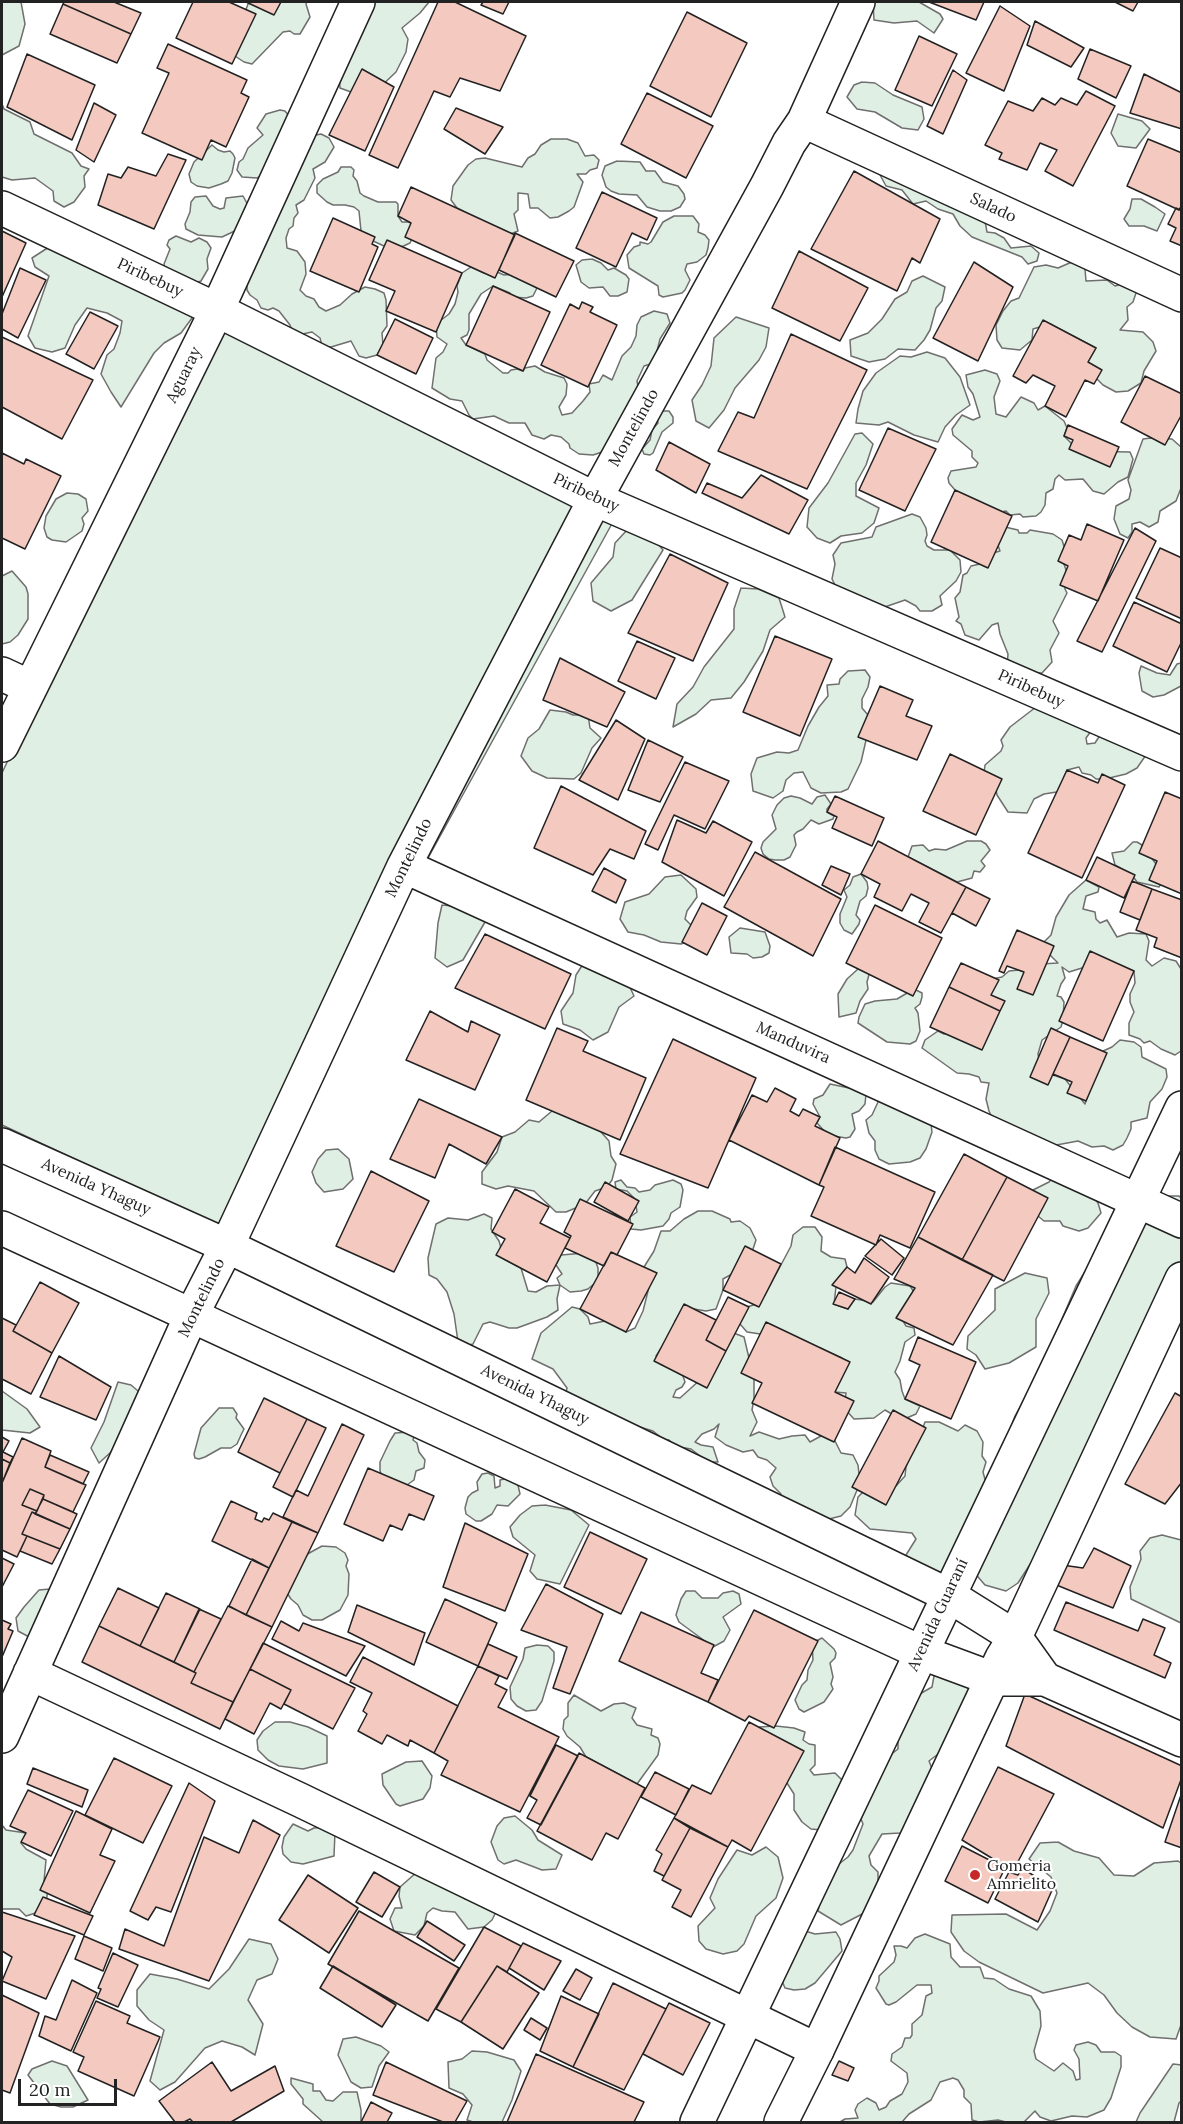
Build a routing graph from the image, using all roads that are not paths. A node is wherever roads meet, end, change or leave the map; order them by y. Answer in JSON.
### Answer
{"nodes":[{"id":1,"x":358,"y":2,"type":"edge"},
{"id":2,"x":858,"y":2,"type":"edge"},
{"id":3,"x":804,"y":121,"type":"junction"},
{"id":4,"x":2,"y":208,"type":"edge"},
{"id":5,"x":1182,"y":295,"type":"edge"},
{"id":6,"x":217,"y":310,"type":"junction"},
{"id":7,"x":595,"y":499,"type":"junction"},
{"id":8,"x":16,"y":680,"type":"edge"},
{"id":9,"x":2,"y":745,"type":"edge"},
{"id":10,"x":1182,"y":754,"type":"edge"},
{"id":11,"x":404,"y":866,"type":"junction"},
{"id":12,"x":1182,"y":1108,"type":"edge"},
{"id":13,"x":2,"y":1145,"type":"edge"},
{"id":14,"x":1137,"y":1200,"type":"junction"},
{"id":15,"x":1182,"y":1221,"type":"edge"},
{"id":16,"x":2,"y":1228,"type":"edge"},
{"id":17,"x":227,"y":1246,"type":"junction"},
{"id":18,"x":1182,"y":1279,"type":"edge"},
{"id":19,"x":191,"y":1316,"type":"junction"},
{"id":20,"x":948,"y":1595,"type":"junction"},
{"id":21,"x":1015,"y":1637,"type":"junction"},
{"id":22,"x":921,"y":1652,"type":"junction"},
{"id":23,"x":30,"y":1673,"type":"junction"},
{"id":24,"x":993,"y":1679,"type":"junction"},
{"id":25,"x":1045,"y":1679,"type":"junction"},
{"id":26,"x":2,"y":1736,"type":"edge"},
{"id":27,"x":1182,"y":1740,"type":"edge"},
{"id":28,"x":747,"y":2015,"type":"junction"},
{"id":29,"x":817,"y":2050,"type":"junction"},
{"id":30,"x":697,"y":2122,"type":"edge"},
{"id":31,"x":781,"y":2122,"type":"edge"}],
"edges":[{"from":1,"to":6,"type":"street","name":"Aguaray"},
{"from":2,"to":3,"type":"street","name":"Montelindo"},
{"from":3,"to":5,"type":"street","name":"Salado"},
{"from":3,"to":7,"type":"street","name":"Montelindo"},
{"from":4,"to":6,"type":"street","name":"Piribebuy"},
{"from":6,"to":7,"type":"street","name":"Piribebuy"},
{"from":6,"to":8,"type":"street","name":"Aguaray"},
{"from":7,"to":10,"type":"street","name":"Piribebuy"},
{"from":7,"to":11,"type":"street","name":"Montelindo"},
{"from":8,"to":9,"type":"street","name":"Aguaray"},
{"from":11,"to":14,"type":"street","name":"Manduvira"},
{"from":11,"to":17,"type":"street","name":"Montelindo"},
{"from":12,"to":14,"type":"street","name":"Avenida Guaraní"},
{"from":13,"to":17,"type":"street","name":"Avenida Yhaguy"},
{"from":14,"to":15,"type":"street","name":"Manduvira"},
{"from":14,"to":20,"type":"street","name":"Avenida Guaraní"},
{"from":16,"to":19,"type":"street"},
{"from":17,"to":19,"type":"street","name":"Montelindo"},
{"from":17,"to":20,"type":"street","name":"Avenida Yhaguy"},
{"from":18,"to":21,"type":"street"},
{"from":19,"to":22,"type":"street"},
{"from":19,"to":23,"type":"street","name":"Montelindo"},
{"from":20,"to":21,"type":"street","name":"Avenida Yhaguy"},
{"from":20,"to":22,"type":"street","name":"Avenida Guaraní"},
{"from":21,"to":24,"type":"street"},
{"from":21,"to":25,"type":"street","name":"Avenida Yhaguy"},
{"from":22,"to":24,"type":"street"},
{"from":22,"to":28,"type":"street","name":"Avenida Guaraní"},
{"from":23,"to":26,"type":"street","name":"Montelindo"},
{"from":23,"to":28,"type":"street"},
{"from":24,"to":25,"type":"street"},
{"from":24,"to":29,"type":"street"},
{"from":25,"to":27,"type":"street"},
{"from":28,"to":29,"type":"street"},
{"from":28,"to":30,"type":"street","name":"Avenida Guaraní"},
{"from":29,"to":31,"type":"street"}]}
